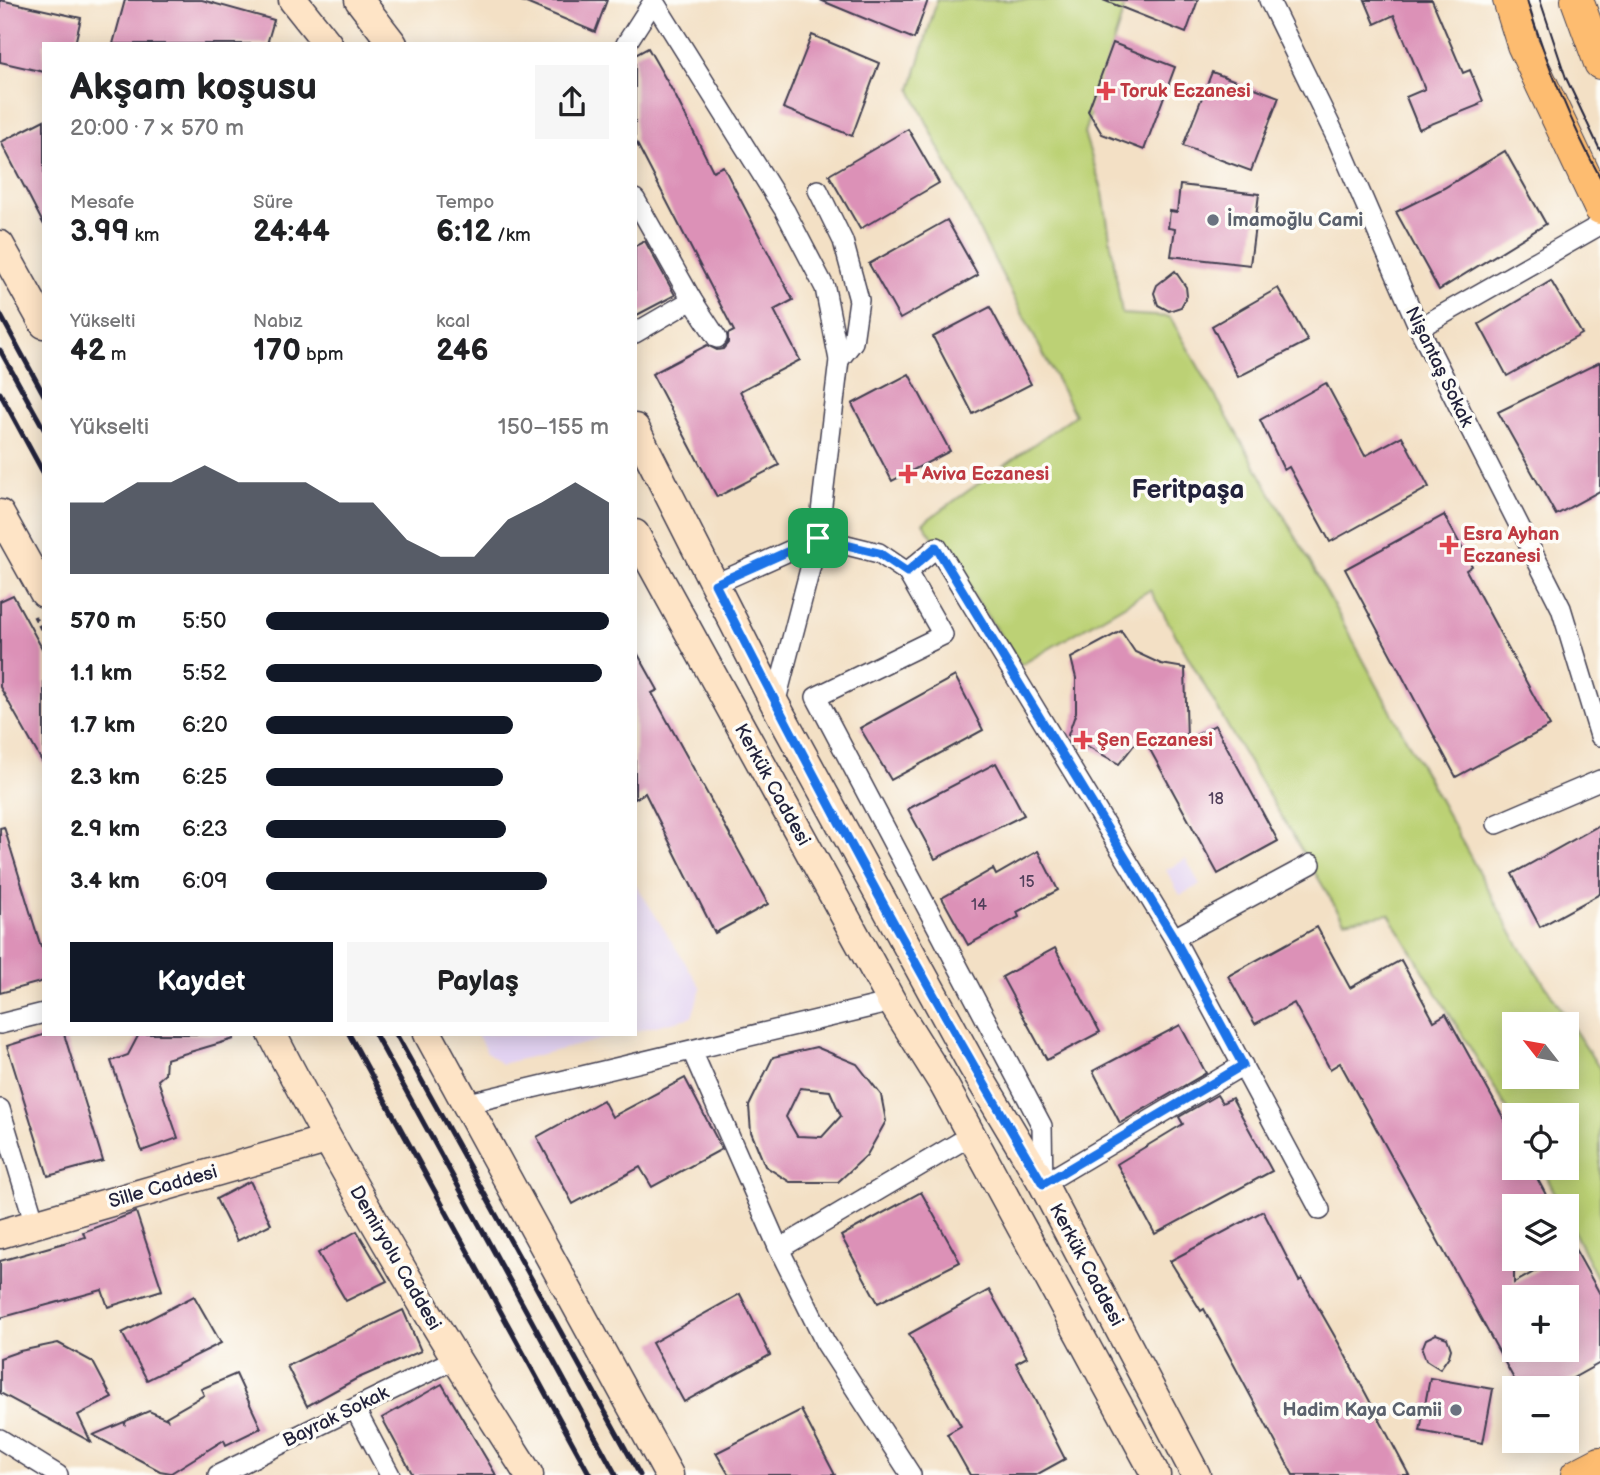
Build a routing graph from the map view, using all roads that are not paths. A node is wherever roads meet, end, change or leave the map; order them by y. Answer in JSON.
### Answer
{"nodes":[{"id":1,"x":293,"y":0,"type":"edge"},
{"id":2,"x":1269,"y":0,"type":"edge"},
{"id":3,"x":1509,"y":0,"type":"edge"},
{"id":4,"x":1577,"y":0,"type":"edge"},
{"id":5,"x":653,"y":1,"type":"edge"},
{"id":6,"x":366,"y":2,"type":"edge"},
{"id":7,"x":326,"y":42,"type":"edge"},
{"id":8,"x":392,"y":42,"type":"edge"},
{"id":9,"x":627,"y":42,"type":"edge"},
{"id":10,"x":1600,"y":63,"type":"edge"},
{"id":11,"x":818,"y":190,"type":"dead end"},
{"id":12,"x":637,"y":203,"type":"edge"},
{"id":13,"x":1600,"y":208,"type":"edge"},
{"id":14,"x":1600,"y":225,"type":"edge"},
{"id":15,"x":0,"y":245,"type":"edge"},
{"id":16,"x":692,"y":300,"type":"junction"},
{"id":17,"x":42,"y":320,"type":"edge"},
{"id":18,"x":1419,"y":328,"type":"junction"},
{"id":19,"x":637,"y":332,"type":"edge"},
{"id":20,"x":717,"y":338,"type":"dead end"},
{"id":21,"x":839,"y":360,"type":"junction"},
{"id":22,"x":637,"y":432,"type":"edge"},
{"id":23,"x":0,"y":514,"type":"edge"},
{"id":24,"x":637,"y":538,"type":"edge"},
{"id":25,"x":818,"y":538,"type":"junction"},
{"id":26,"x":907,"y":572,"type":"junction"},
{"id":27,"x":715,"y":584,"type":"junction"},
{"id":28,"x":42,"y":589,"type":"edge"},
{"id":29,"x":775,"y":704,"type":"junction"},
{"id":30,"x":1600,"y":736,"type":"edge"},
{"id":31,"x":1600,"y":780,"type":"edge"},
{"id":32,"x":1497,"y":824,"type":"dead end"},
{"id":33,"x":1311,"y":864,"type":"dead end"},
{"id":34,"x":1174,"y":938,"type":"junction"},
{"id":35,"x":892,"y":1002,"type":"junction"},
{"id":36,"x":42,"y":1014,"type":"edge"},
{"id":37,"x":0,"y":1024,"type":"edge"},
{"id":38,"x":273,"y":1036,"type":"edge"},
{"id":39,"x":429,"y":1036,"type":"edge"},
{"id":40,"x":692,"y":1051,"type":"junction"},
{"id":41,"x":1243,"y":1065,"type":"junction"},
{"id":42,"x":465,"y":1104,"type":"junction"},
{"id":43,"x":0,"y":1109,"type":"edge"},
{"id":44,"x":970,"y":1136,"type":"junction"},
{"id":45,"x":327,"y":1140,"type":"junction"},
{"id":46,"x":1043,"y":1184,"type":"junction"},
{"id":47,"x":1320,"y":1210,"type":"dead end"},
{"id":48,"x":35,"y":1224,"type":"junction"},
{"id":49,"x":0,"y":1234,"type":"edge"},
{"id":50,"x":779,"y":1249,"type":"junction"},
{"id":51,"x":455,"y":1359,"type":"junction"},
{"id":52,"x":355,"y":1409,"type":"junction"},
{"id":53,"x":0,"y":1440,"type":"edge"},
{"id":54,"x":1600,"y":1463,"type":"edge"},
{"id":55,"x":58,"y":1475,"type":"edge"},
{"id":56,"x":218,"y":1475,"type":"edge"},
{"id":57,"x":390,"y":1475,"type":"edge"},
{"id":58,"x":529,"y":1475,"type":"edge"},
{"id":59,"x":669,"y":1475,"type":"edge"},
{"id":60,"x":911,"y":1475,"type":"edge"},
{"id":61,"x":1156,"y":1475,"type":"edge"},
{"id":62,"x":1196,"y":1475,"type":"edge"},
{"id":63,"x":1577,"y":1475,"type":"edge"}],
"edges":[{"from":1,"to":7,"type":"street"},
{"from":2,"to":18,"type":"street","name":"Nişantaş Sokak"},
{"from":3,"to":13,"type":"main road"},
{"from":4,"to":10,"type":"main road"},
{"from":5,"to":9,"type":"street"},
{"from":5,"to":21,"type":"street"},
{"from":6,"to":8,"type":"street"},
{"from":11,"to":21,"type":"street"},
{"from":12,"to":16,"type":"street"},
{"from":14,"to":18,"type":"street"},
{"from":15,"to":17,"type":"street"},
{"from":16,"to":19,"type":"street"},
{"from":16,"to":20,"type":"street"},
{"from":18,"to":30,"type":"street","name":"Nişantaş Sokak"},
{"from":21,"to":25,"type":"street"},
{"from":22,"to":27,"type":"street","name":"Kerkük Caddesi"},
{"from":23,"to":28,"type":"street"},
{"from":24,"to":35,"type":"street","name":"Kerkük Caddesi"},
{"from":25,"to":26,"type":"street"},
{"from":25,"to":27,"type":"street"},
{"from":25,"to":29,"type":"street"},
{"from":26,"to":34,"type":"street"},
{"from":26,"to":46,"type":"street"},
{"from":27,"to":29,"type":"street","name":"Kerkük Caddesi"},
{"from":29,"to":46,"type":"street","name":"Kerkük Caddesi"},
{"from":31,"to":32,"type":"street"},
{"from":33,"to":34,"type":"street"},
{"from":34,"to":41,"type":"street"},
{"from":35,"to":40,"type":"street"},
{"from":35,"to":44,"type":"street","name":"Kerkük Caddesi"},
{"from":36,"to":37,"type":"street"},
{"from":38,"to":45,"type":"street","name":"Demiryolu Caddesi"},
{"from":39,"to":42,"type":"street"},
{"from":40,"to":42,"type":"street"},
{"from":40,"to":50,"type":"street"},
{"from":41,"to":46,"type":"street"},
{"from":41,"to":47,"type":"street"},
{"from":42,"to":59,"type":"street"},
{"from":43,"to":48,"type":"street"},
{"from":44,"to":50,"type":"street"},
{"from":44,"to":61,"type":"street","name":"Kerkük Caddesi"},
{"from":45,"to":48,"type":"street","name":"Sille Caddesi"},
{"from":45,"to":51,"type":"street","name":"Demiryolu Caddesi"},
{"from":46,"to":62,"type":"street","name":"Kerkük Caddesi"},
{"from":48,"to":49,"type":"street","name":"Sille Caddesi"},
{"from":50,"to":60,"type":"street"},
{"from":51,"to":52,"type":"street","name":"Bayrak Sokak"},
{"from":51,"to":58,"type":"street","name":"Demiryolu Caddesi"},
{"from":52,"to":56,"type":"street","name":"Bayrak Sokak"},
{"from":52,"to":57,"type":"street"},
{"from":53,"to":55,"type":"street"},
{"from":54,"to":63,"type":"main road"}]}
